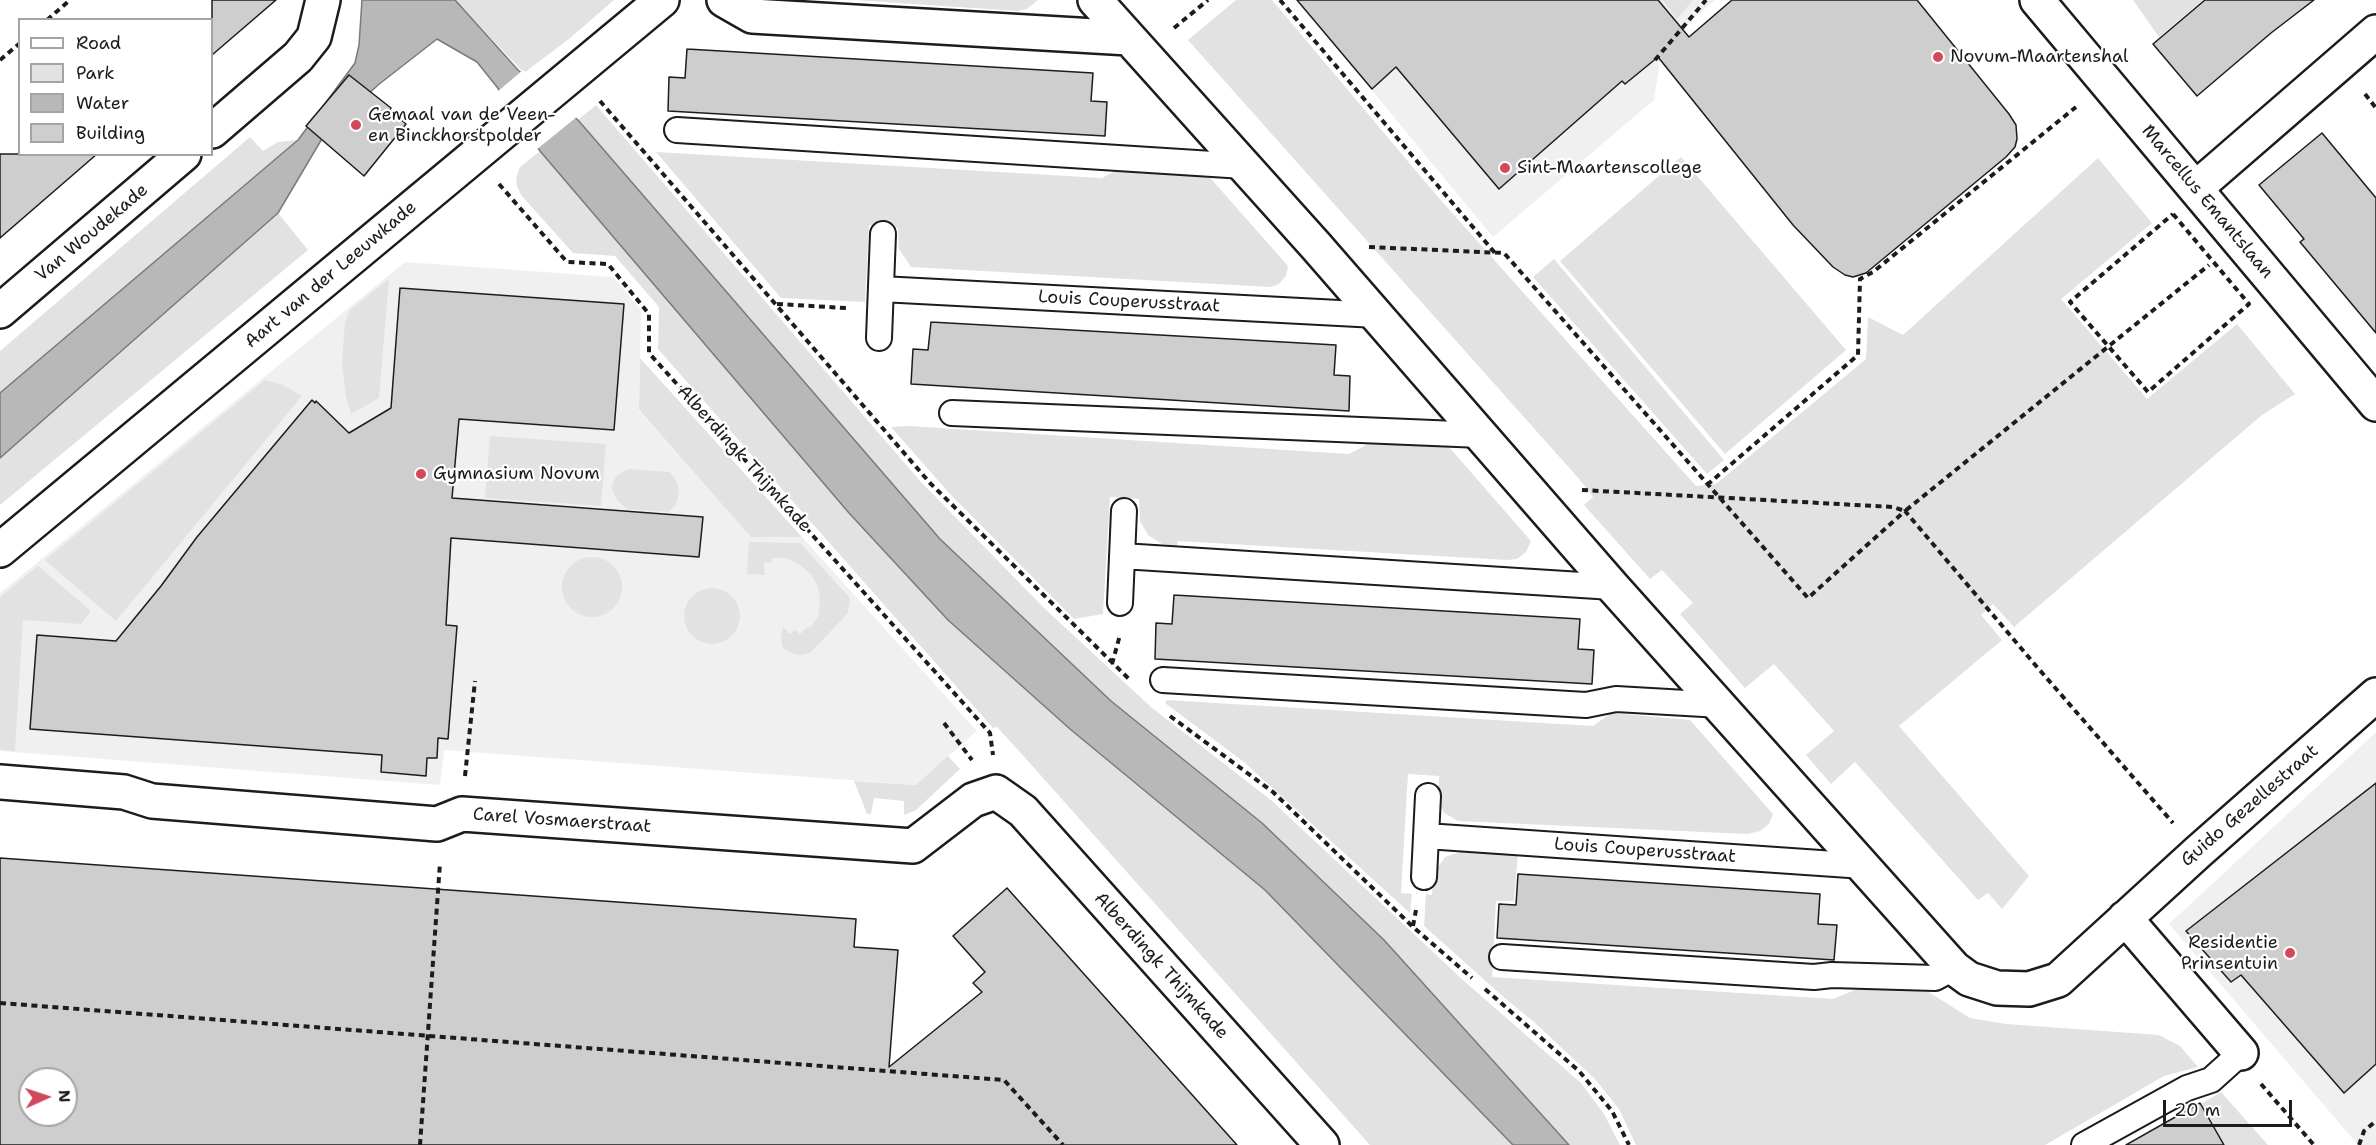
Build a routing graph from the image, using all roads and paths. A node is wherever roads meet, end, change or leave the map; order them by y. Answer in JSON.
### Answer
{"nodes":[{"id":1,"x":70,"y":0,"type":"edge"},
{"id":2,"x":323,"y":0,"type":"edge"},
{"id":3,"x":662,"y":0,"type":"edge"},
{"id":4,"x":724,"y":0,"type":"edge"},
{"id":5,"x":1095,"y":0,"type":"edge"},
{"id":6,"x":1280,"y":0,"type":"edge"},
{"id":7,"x":1707,"y":0,"type":"edge"},
{"id":8,"x":2037,"y":0,"type":"edge"},
{"id":9,"x":49,"y":18,"type":"edge"},
{"id":10,"x":2376,"y":32,"type":"edge"},
{"id":11,"x":1129,"y":38,"type":"junction"},
{"id":12,"x":18,"y":45,"type":"edge"},
{"id":13,"x":0,"y":60,"type":"edge"},
{"id":14,"x":1655,"y":60,"type":"dead end"},
{"id":15,"x":2106,"y":82,"type":"junction"},
{"id":16,"x":213,"y":130,"type":"edge"},
{"id":17,"x":677,"y":130,"type":"dead end"},
{"id":18,"x":486,"y":148,"type":"junction"},
{"id":19,"x":182,"y":156,"type":"edge"},
{"id":20,"x":1244,"y":166,"type":"junction"},
{"id":21,"x":2196,"y":188,"type":"junction"},
{"id":22,"x":883,"y":234,"type":"dead end"},
{"id":23,"x":2240,"y":241,"type":"junction"},
{"id":24,"x":1362,"y":246,"type":"dead end"},
{"id":25,"x":1496,"y":254,"type":"junction"},
{"id":26,"x":2213,"y":261,"type":"junction"},
{"id":27,"x":881,"y":299,"type":"junction"},
{"id":28,"x":777,"y":304,"type":"dead end"},
{"id":29,"x":0,"y":311,"type":"edge"},
{"id":30,"x":1377,"y":315,"type":"junction"},
{"id":31,"x":879,"y":338,"type":"dead end"},
{"id":32,"x":2109,"y":347,"type":"junction"},
{"id":33,"x":2376,"y":404,"type":"edge"},
{"id":34,"x":952,"y":413,"type":"dead end"},
{"id":35,"x":1481,"y":435,"type":"junction"},
{"id":36,"x":1707,"y":485,"type":"junction"},
{"id":37,"x":1719,"y":499,"type":"junction"},
{"id":38,"x":1545,"y":507,"type":"junction"},
{"id":39,"x":1124,"y":511,"type":"dead end"},
{"id":40,"x":1905,"y":511,"type":"junction"},
{"id":41,"x":0,"y":550,"type":"edge"},
{"id":42,"x":1122,"y":556,"type":"junction"},
{"id":43,"x":1613,"y":587,"type":"junction"},
{"id":44,"x":1120,"y":603,"type":"dead end"},
{"id":45,"x":1163,"y":680,"type":"dead end"},
{"id":46,"x":475,"y":681,"type":"dead end"},
{"id":47,"x":2376,"y":695,"type":"edge"},
{"id":48,"x":1721,"y":705,"type":"junction"},
{"id":49,"x":0,"y":782,"type":"edge"},
{"id":50,"x":996,"y":792,"type":"junction"},
{"id":51,"x":1428,"y":796,"type":"dead end"},
{"id":52,"x":450,"y":819,"type":"junction"},
{"id":53,"x":1426,"y":836,"type":"junction"},
{"id":54,"x":2198,"y":852,"type":"junction"},
{"id":55,"x":1864,"y":866,"type":"junction"},
{"id":56,"x":1424,"y":877,"type":"dead end"},
{"id":57,"x":2125,"y":918,"type":"junction"},
{"id":58,"x":1502,"y":957,"type":"dead end"},
{"id":59,"x":1954,"y":969,"type":"junction"},
{"id":60,"x":0,"y":1003,"type":"edge"},
{"id":61,"x":428,"y":1036,"type":"junction"},
{"id":62,"x":2241,"y":1053,"type":"junction"},
{"id":63,"x":2376,"y":1121,"type":"edge"},
{"id":64,"x":420,"y":1145,"type":"edge"},
{"id":65,"x":1062,"y":1145,"type":"edge"},
{"id":66,"x":1322,"y":1145,"type":"edge"},
{"id":67,"x":2084,"y":1145,"type":"edge"},
{"id":68,"x":2314,"y":1145,"type":"edge"},
{"id":69,"x":2358,"y":1145,"type":"edge"}],
"edges":[{"from":1,"to":9,"type":"path"},
{"from":2,"to":16,"type":"street"},
{"from":3,"to":18,"type":"street","name":"Aart van der Leeuwkade"},
{"from":4,"to":11,"type":"street"},
{"from":5,"to":11,"type":"street"},
{"from":6,"to":25,"type":"path"},
{"from":7,"to":14,"type":"path"},
{"from":8,"to":15,"type":"street","name":"Marcellus Emantslaan"},
{"from":10,"to":21,"type":"street"},
{"from":11,"to":20,"type":"street"},
{"from":12,"to":13,"type":"path"},
{"from":15,"to":21,"type":"street","name":"Marcellus Emantslaan"},
{"from":15,"to":36,"type":"path"},
{"from":17,"to":20,"type":"lane"},
{"from":18,"to":41,"type":"street","name":"Aart van der Leeuwkade"},
{"from":18,"to":50,"type":"path","name":"Alberdingk Thijmkade"},
{"from":19,"to":29,"type":"street","name":"Van Woudekade"},
{"from":20,"to":30,"type":"street"},
{"from":21,"to":23,"type":"street","name":"Marcellus Emantslaan"},
{"from":22,"to":27,"type":"lane"},
{"from":23,"to":26,"type":"path"},
{"from":23,"to":33,"type":"street","name":"Marcellus Emantslaan"},
{"from":24,"to":25,"type":"path"},
{"from":25,"to":36,"type":"path"},
{"from":26,"to":32,"type":"path"},
{"from":26,"to":32,"type":"path"},
{"from":26,"to":32,"type":"path"},
{"from":27,"to":28,"type":"path"},
{"from":27,"to":30,"type":"lane","name":"Louis Couperusstraat"},
{"from":27,"to":31,"type":"lane"},
{"from":30,"to":35,"type":"street"},
{"from":32,"to":40,"type":"path"},
{"from":34,"to":35,"type":"lane"},
{"from":35,"to":38,"type":"street"},
{"from":36,"to":37,"type":"path"},
{"from":37,"to":38,"type":"path"},
{"from":37,"to":40,"type":"path"},
{"from":37,"to":40,"type":"path"},
{"from":38,"to":43,"type":"street"},
{"from":39,"to":42,"type":"lane"},
{"from":40,"to":54,"type":"path"},
{"from":42,"to":43,"type":"lane"},
{"from":42,"to":44,"type":"lane"},
{"from":43,"to":48,"type":"street"},
{"from":45,"to":48,"type":"lane"},
{"from":46,"to":52,"type":"path"},
{"from":47,"to":54,"type":"street","name":"Guido Gezellestraat"},
{"from":48,"to":55,"type":"street"},
{"from":49,"to":52,"type":"street","name":"Carel Vosmaerstraat"},
{"from":50,"to":52,"type":"street","name":"Carel Vosmaerstraat"},
{"from":50,"to":66,"type":"street","name":"Alberdingk Thijmkade"},
{"from":51,"to":53,"type":"lane"},
{"from":52,"to":61,"type":"path"},
{"from":53,"to":55,"type":"lane","name":"Louis Couperusstraat"},
{"from":53,"to":56,"type":"lane"},
{"from":54,"to":57,"type":"street","name":"Guido Gezellestraat"},
{"from":55,"to":59,"type":"street"},
{"from":57,"to":59,"type":"street","name":"Guido Gezellestraat"},
{"from":57,"to":62,"type":"street"},
{"from":58,"to":59,"type":"lane"},
{"from":60,"to":61,"type":"path"},
{"from":61,"to":64,"type":"path"},
{"from":61,"to":65,"type":"path"},
{"from":62,"to":67,"type":"lane"},
{"from":62,"to":68,"type":"path"},
{"from":63,"to":69,"type":"path"}]}
